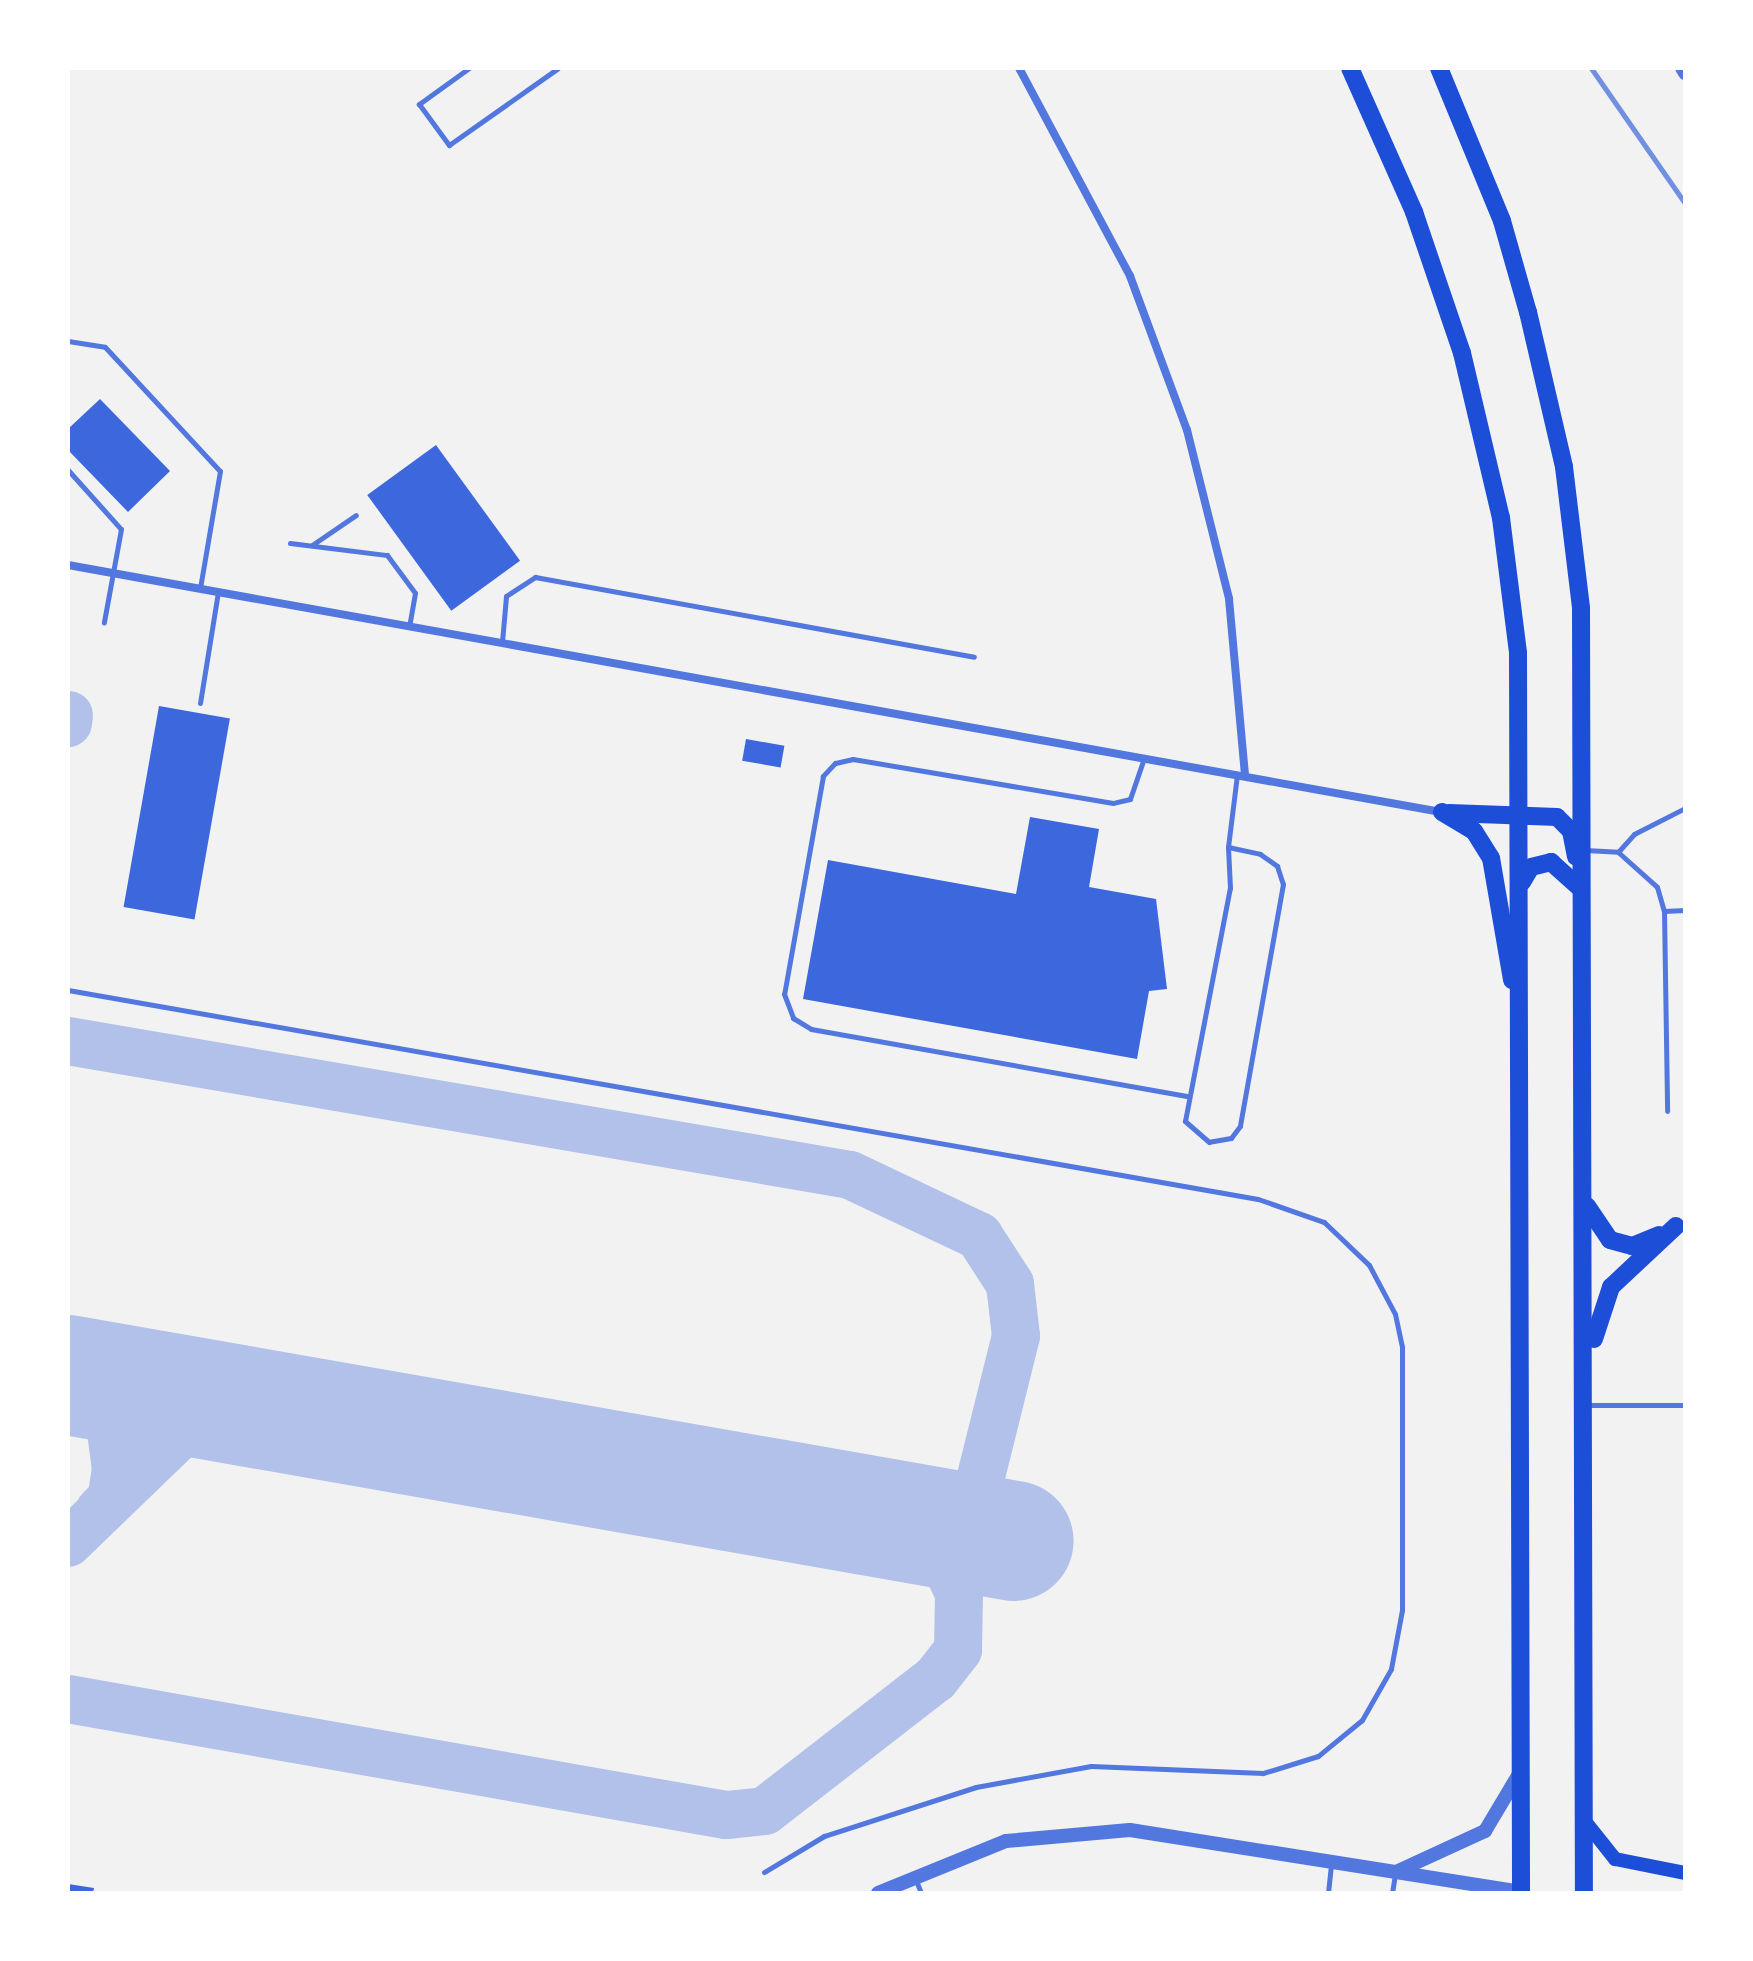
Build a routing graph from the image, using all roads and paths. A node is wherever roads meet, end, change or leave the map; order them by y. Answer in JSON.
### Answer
{"nodes":[{"id":1,"x":469,"y":68,"type":"edge"},
{"id":2,"x":558,"y":68,"type":"edge"},
{"id":3,"x":1019,"y":68,"type":"edge"},
{"id":4,"x":1350,"y":68,"type":"edge"},
{"id":5,"x":1439,"y":68,"type":"edge"},
{"id":6,"x":1682,"y":68,"type":"edge"},
{"id":7,"x":1685,"y":73,"type":"edge"},
{"id":8,"x":68,"y":341,"type":"edge"},
{"id":9,"x":68,"y":470,"type":"edge"},
{"id":10,"x":356,"y":515,"type":"dead end"},
{"id":11,"x":290,"y":543,"type":"dead end"},
{"id":12,"x":311,"y":545,"type":"junction"},
{"id":13,"x":68,"y":565,"type":"edge"},
{"id":14,"x":113,"y":573,"type":"junction"},
{"id":15,"x":200,"y":588,"type":"junction"},
{"id":16,"x":218,"y":591,"type":"junction"},
{"id":17,"x":104,"y":622,"type":"dead end"},
{"id":18,"x":409,"y":626,"type":"junction"},
{"id":19,"x":502,"y":642,"type":"junction"},
{"id":20,"x":974,"y":657,"type":"dead end"},
{"id":21,"x":200,"y":703,"type":"dead end"},
{"id":22,"x":1144,"y":757,"type":"junction"},
{"id":23,"x":1241,"y":775,"type":"junction"},
{"id":24,"x":1685,"y":808,"type":"edge"},
{"id":25,"x":1442,"y":812,"type":"junction"},
{"id":26,"x":1522,"y":814,"type":"junction"},
{"id":27,"x":1228,"y":847,"type":"junction"},
{"id":28,"x":1584,"y":850,"type":"junction"},
{"id":29,"x":1618,"y":852,"type":"junction"},
{"id":30,"x":1522,"y":884,"type":"junction"},
{"id":31,"x":1579,"y":887,"type":"junction"},
{"id":32,"x":1685,"y":910,"type":"edge"},
{"id":33,"x":1664,"y":911,"type":"junction"},
{"id":34,"x":1583,"y":912,"type":"junction"},
{"id":35,"x":68,"y":990,"type":"edge"},
{"id":36,"x":1521,"y":1038,"type":"junction"},
{"id":37,"x":1188,"y":1096,"type":"junction"},
{"id":38,"x":1667,"y":1111,"type":"dead end"},
{"id":39,"x":1584,"y":1198,"type":"junction"},
{"id":40,"x":1680,"y":1222,"type":"edge"},
{"id":41,"x":1586,"y":1405,"type":"junction"},
{"id":42,"x":1685,"y":1405,"type":"edge"},
{"id":43,"x":1521,"y":1770,"type":"junction"},
{"id":44,"x":1584,"y":1819,"type":"junction"},
{"id":45,"x":1332,"y":1861,"type":"junction"},
{"id":46,"x":764,"y":1872,"type":"dead end"},
{"id":47,"x":1395,"y":1872,"type":"junction"},
{"id":48,"x":913,"y":1873,"type":"junction"},
{"id":49,"x":1685,"y":1873,"type":"edge"},
{"id":50,"x":878,"y":1893,"type":"edge"},
{"id":51,"x":921,"y":1893,"type":"edge"},
{"id":52,"x":1328,"y":1893,"type":"edge"},
{"id":53,"x":1392,"y":1893,"type":"edge"},
{"id":54,"x":1523,"y":1893,"type":"edge"},
{"id":55,"x":1584,"y":1893,"type":"edge"}],
"edges":[{"from":1,"to":2,"type":"lane"},
{"from":3,"to":23,"type":"street"},
{"from":4,"to":26,"type":"highway"},
{"from":5,"to":28,"type":"highway"},
{"from":6,"to":7,"type":"street"},
{"from":8,"to":15,"type":"lane"},
{"from":9,"to":14,"type":"lane"},
{"from":10,"to":12,"type":"lane"},
{"from":11,"to":12,"type":"lane"},
{"from":12,"to":18,"type":"lane"},
{"from":13,"to":14,"type":"street"},
{"from":14,"to":15,"type":"street"},
{"from":14,"to":17,"type":"lane"},
{"from":15,"to":16,"type":"street"},
{"from":16,"to":18,"type":"street"},
{"from":16,"to":21,"type":"lane"},
{"from":18,"to":19,"type":"street"},
{"from":19,"to":20,"type":"lane"},
{"from":19,"to":22,"type":"street"},
{"from":22,"to":23,"type":"street"},
{"from":22,"to":37,"type":"lane"},
{"from":23,"to":25,"type":"street"},
{"from":23,"to":27,"type":"lane"},
{"from":24,"to":29,"type":"lane"},
{"from":25,"to":26,"type":"highway"},
{"from":25,"to":36,"type":"highway"},
{"from":26,"to":30,"type":"highway"},
{"from":26,"to":31,"type":"highway"},
{"from":27,"to":37,"type":"lane"},
{"from":27,"to":37,"type":"lane"},
{"from":28,"to":29,"type":"lane"},
{"from":28,"to":34,"type":"highway"},
{"from":29,"to":33,"type":"lane"},
{"from":30,"to":31,"type":"highway"},
{"from":30,"to":36,"type":"highway"},
{"from":31,"to":34,"type":"highway"},
{"from":32,"to":33,"type":"lane"},
{"from":33,"to":38,"type":"lane"},
{"from":34,"to":39,"type":"highway"},
{"from":35,"to":46,"type":"lane"},
{"from":36,"to":43,"type":"highway"},
{"from":39,"to":40,"type":"highway"},
{"from":39,"to":41,"type":"highway"},
{"from":40,"to":41,"type":"highway"},
{"from":41,"to":42,"type":"lane"},
{"from":41,"to":44,"type":"highway"},
{"from":43,"to":47,"type":"street"},
{"from":43,"to":54,"type":"highway"},
{"from":44,"to":49,"type":"main road"},
{"from":44,"to":55,"type":"highway"},
{"from":45,"to":47,"type":"street"},
{"from":45,"to":48,"type":"street"},
{"from":45,"to":52,"type":"lane"},
{"from":47,"to":53,"type":"lane"},
{"from":47,"to":54,"type":"street"},
{"from":48,"to":50,"type":"street"},
{"from":48,"to":51,"type":"lane"}]}
